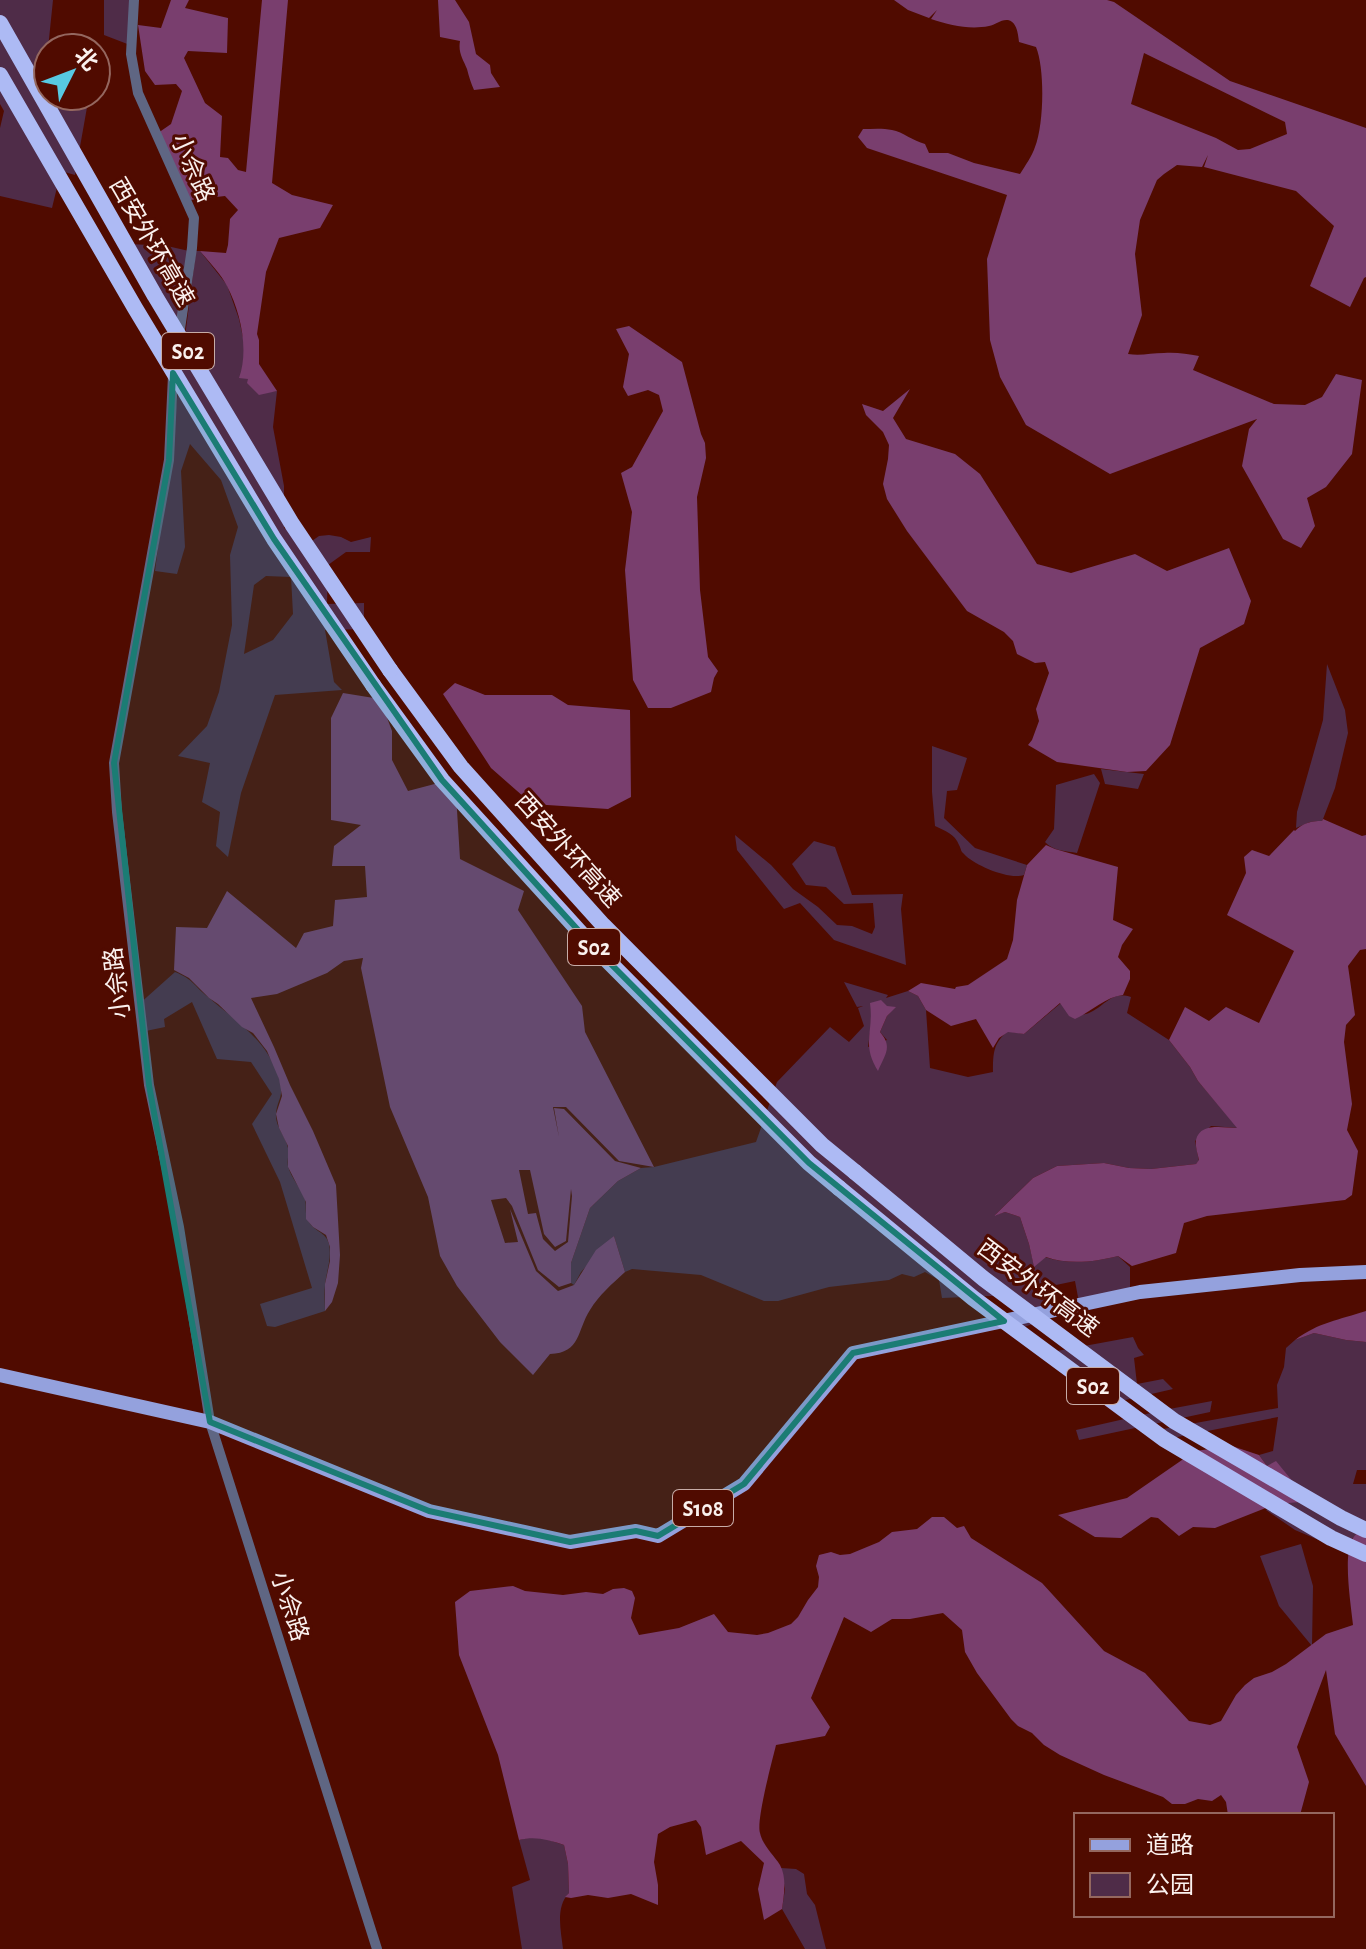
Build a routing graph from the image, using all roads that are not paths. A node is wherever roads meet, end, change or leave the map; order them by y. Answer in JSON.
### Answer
{"nodes":[{"id":1,"x":134,"y":0,"type":"edge"},
{"id":2,"x":0,"y":23,"type":"edge"},
{"id":3,"x":0,"y":75,"type":"edge"},
{"id":4,"x":1366,"y":1272,"type":"edge"},
{"id":5,"x":0,"y":1375,"type":"edge"},
{"id":6,"x":210,"y":1422,"type":"junction"},
{"id":7,"x":1366,"y":1530,"type":"edge"},
{"id":8,"x":1366,"y":1554,"type":"edge"},
{"id":9,"x":377,"y":1949,"type":"edge"}],
"edges":[{"from":1,"to":6,"type":"street","name":"小佘路"},
{"from":2,"to":7,"type":"highway","name":"西安外环高速","number":"S02","bridge":true},
{"from":3,"to":8,"type":"highway","name":"西安外环高速","number":"S02","bridge":true},
{"from":4,"to":6,"type":"main road","number":"S108"},
{"from":5,"to":6,"type":"main road","number":"S108"},
{"from":6,"to":9,"type":"street","name":"小佘路"}]}
